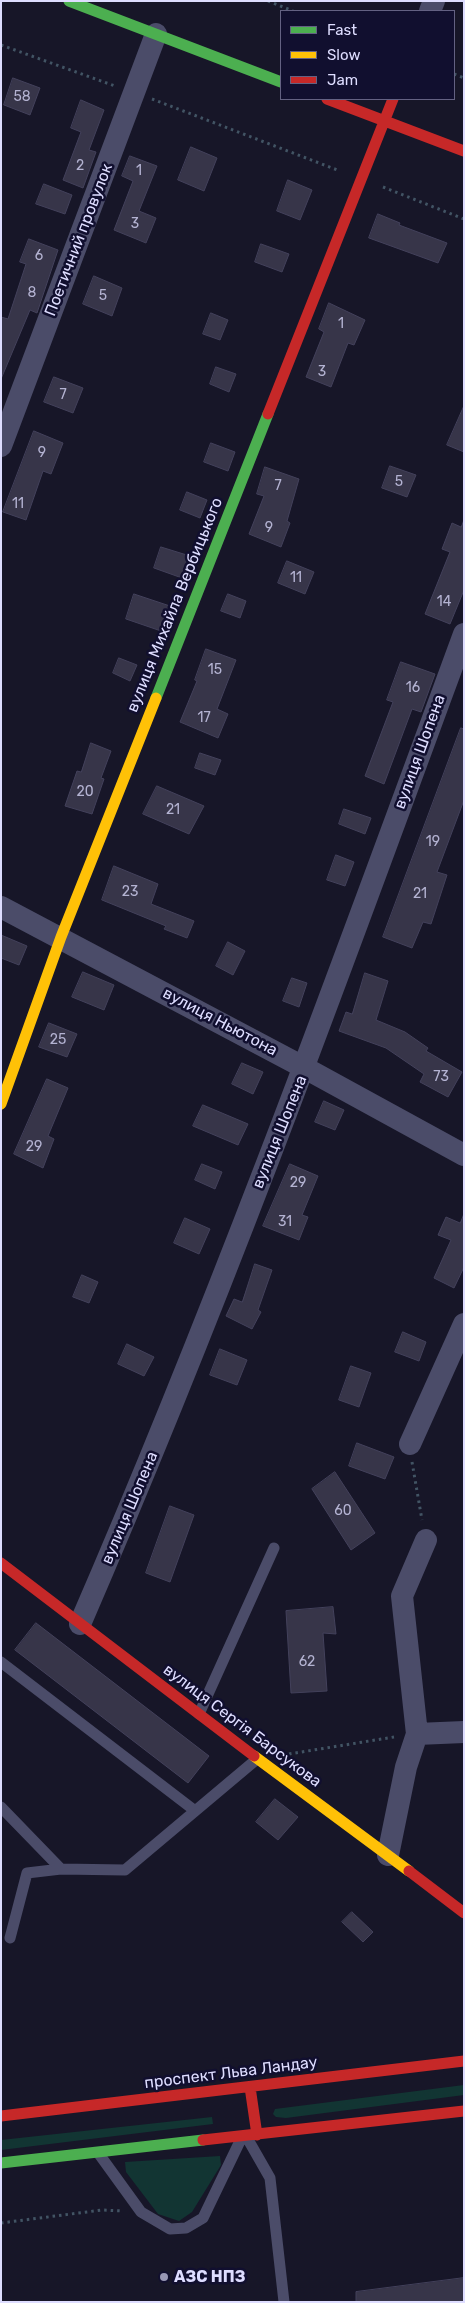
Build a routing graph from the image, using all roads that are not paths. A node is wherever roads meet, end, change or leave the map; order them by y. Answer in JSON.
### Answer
{"nodes":[{"id":1,"x":69,"y":1,"type":"edge"},
{"id":2,"x":156,"y":34,"type":"junction"},
{"id":3,"x":280,"y":82,"type":"edge"},
{"id":4,"x":330,"y":100,"type":"edge"},
{"id":5,"x":393,"y":100,"type":"edge"},
{"id":6,"x":384,"y":120,"type":"junction"},
{"id":7,"x":464,"y":151,"type":"edge"},
{"id":8,"x":1,"y":446,"type":"edge"},
{"id":9,"x":464,"y":634,"type":"edge"},
{"id":10,"x":1,"y":907,"type":"edge"},
{"id":11,"x":61,"y":937,"type":"junction"},
{"id":12,"x":305,"y":1068,"type":"junction"},
{"id":13,"x":1,"y":1104,"type":"edge"},
{"id":14,"x":464,"y":1155,"type":"edge"},
{"id":15,"x":464,"y":1324,"type":"edge"},
{"id":16,"x":410,"y":1444,"type":"road end"},
{"id":17,"x":426,"y":1540,"type":"road end"},
{"id":18,"x":274,"y":1548,"type":"dead end"},
{"id":19,"x":1,"y":1563,"type":"edge"},
{"id":20,"x":80,"y":1624,"type":"junction"},
{"id":21,"x":1,"y":1662,"type":"edge"},
{"id":22,"x":199,"y":1714,"type":"junction"},
{"id":23,"x":464,"y":1732,"type":"edge"},
{"id":24,"x":417,"y":1734,"type":"junction"},
{"id":25,"x":257,"y":1759,"type":"junction"},
{"id":26,"x":1,"y":1807,"type":"edge"},
{"id":27,"x":194,"y":1810,"type":"junction"},
{"id":28,"x":388,"y":1855,"type":"junction"},
{"id":29,"x":60,"y":1870,"type":"junction"},
{"id":30,"x":464,"y":1913,"type":"edge"},
{"id":31,"x":10,"y":1938,"type":"dead end"},
{"id":32,"x":464,"y":2061,"type":"edge"},
{"id":33,"x":250,"y":2087,"type":"junction"},
{"id":34,"x":464,"y":2111,"type":"edge"},
{"id":35,"x":1,"y":2116,"type":"edge"},
{"id":36,"x":248,"y":2136,"type":"junction"},
{"id":37,"x":98,"y":2153,"type":"junction"},
{"id":38,"x":1,"y":2164,"type":"edge"},
{"id":39,"x":284,"y":2302,"type":"edge"}],
"edges":[{"from":1,"to":2,"type":"main road"},
{"from":2,"to":3,"type":"main road"},
{"from":2,"to":8,"type":"street","name":"Поетичний провулок"},
{"from":4,"to":6,"type":"main road"},
{"from":5,"to":6,"type":"main road","name":"вулиця Михайла Вербицького"},
{"from":6,"to":7,"type":"main road"},
{"from":6,"to":11,"type":"main road","name":"вулиця Михайла Вербицького"},
{"from":9,"to":12,"type":"street","name":"вулиця Шопена"},
{"from":10,"to":11,"type":"street","name":"вулиця Ньютона"},
{"from":11,"to":12,"type":"street","name":"вулиця Ньютона"},
{"from":11,"to":13,"type":"main road","name":"вулиця Михайла Вербицького"},
{"from":12,"to":14,"type":"street","name":"вулиця Ньютона"},
{"from":12,"to":20,"type":"street","name":"вулиця Шопена"},
{"from":15,"to":16,"type":"street"},
{"from":17,"to":24,"type":"street"},
{"from":18,"to":22,"type":"lane"},
{"from":19,"to":20,"type":"main road","name":"вулиця Сергія Барсукова"},
{"from":20,"to":22,"type":"main road","name":"вулиця Сергія Барсукова"},
{"from":21,"to":27,"type":"lane"},
{"from":22,"to":25,"type":"main road","name":"вулиця Сергія Барсукова"},
{"from":23,"to":24,"type":"street"},
{"from":24,"to":28,"type":"street"},
{"from":25,"to":27,"type":"lane"},
{"from":25,"to":28,"type":"main road","name":"вулиця Сергія Барсукова"},
{"from":26,"to":29,"type":"lane"},
{"from":27,"to":29,"type":"lane"},
{"from":28,"to":30,"type":"main road","name":"вулиця Сергія Барсукова"},
{"from":29,"to":31,"type":"lane"},
{"from":32,"to":33,"type":"main road","name":"проспект Льва Ландау"},
{"from":33,"to":35,"type":"main road","name":"проспект Льва Ландау"},
{"from":33,"to":36,"type":"main road"},
{"from":34,"to":36,"type":"main road"},
{"from":36,"to":37,"type":"main road"},
{"from":36,"to":37,"type":"lane"},
{"from":36,"to":39,"type":"lane"},
{"from":37,"to":38,"type":"main road"}]}
